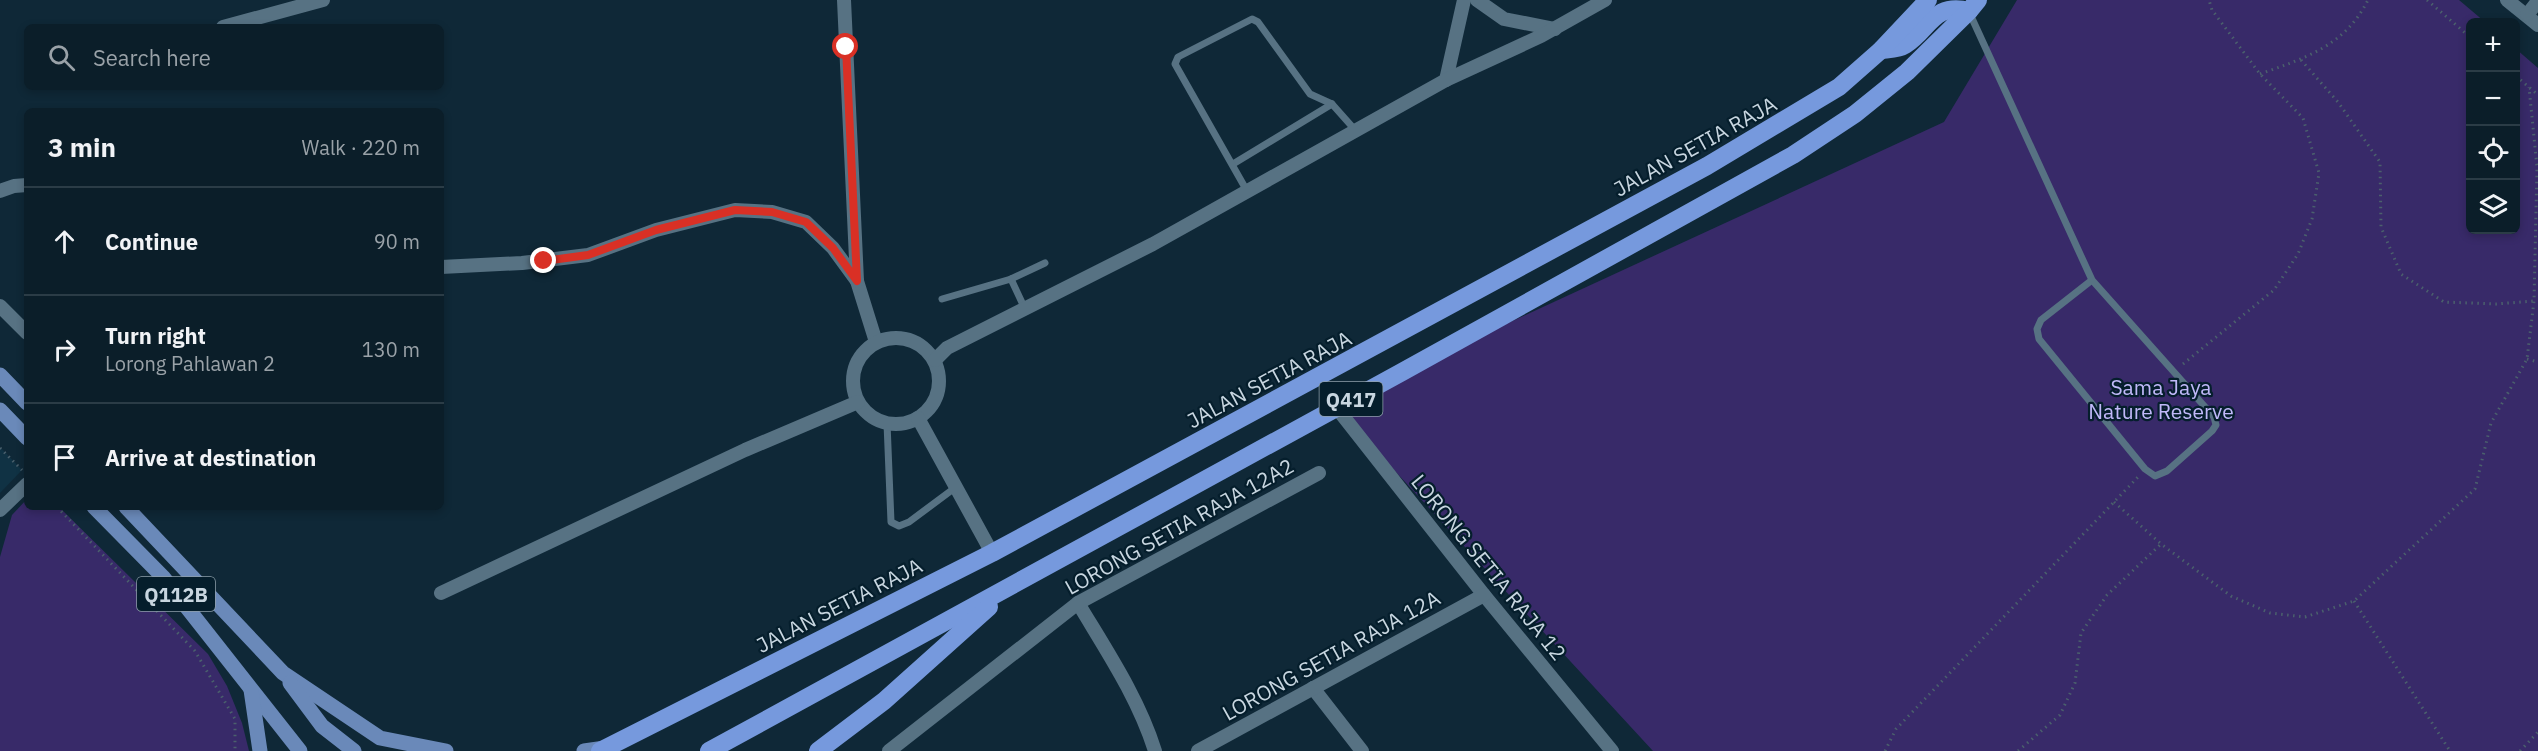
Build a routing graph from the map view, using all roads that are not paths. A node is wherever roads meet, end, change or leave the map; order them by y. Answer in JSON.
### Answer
{"nodes":[{"id":1,"x":323,"y":0,"type":"edge"},
{"id":2,"x":844,"y":0,"type":"edge"},
{"id":3,"x":1464,"y":0,"type":"edge"},
{"id":4,"x":1477,"y":0,"type":"edge"},
{"id":5,"x":1605,"y":0,"type":"edge"},
{"id":6,"x":1928,"y":0,"type":"edge"},
{"id":7,"x":2507,"y":0,"type":"edge"},
{"id":8,"x":2538,"y":2,"type":"edge"},
{"id":9,"x":1974,"y":6,"type":"edge"},
{"id":10,"x":2532,"y":20,"type":"edge"},
{"id":11,"x":234,"y":24,"type":"edge"},
{"id":12,"x":1555,"y":29,"type":"junction"},
{"id":13,"x":1881,"y":50,"type":"junction"},
{"id":14,"x":1446,"y":80,"type":"junction"},
{"id":15,"x":1332,"y":104,"type":"junction"},
{"id":16,"x":1356,"y":131,"type":"junction"},
{"id":17,"x":1233,"y":164,"type":"junction"},
{"id":18,"x":24,"y":185,"type":"edge"},
{"id":19,"x":0,"y":191,"type":"edge"},
{"id":20,"x":1247,"y":191,"type":"junction"},
{"id":21,"x":1044,"y":263,"type":"dead end"},
{"id":22,"x":444,"y":267,"type":"edge"},
{"id":23,"x":1011,"y":279,"type":"junction"},
{"id":24,"x":2092,"y":280,"type":"junction"},
{"id":25,"x":857,"y":281,"type":"junction"},
{"id":26,"x":942,"y":299,"type":"dead end"},
{"id":27,"x":0,"y":306,"type":"edge"},
{"id":28,"x":1025,"y":309,"type":"junction"},
{"id":29,"x":24,"y":330,"type":"edge"},
{"id":30,"x":876,"y":342,"type":"junction"},
{"id":31,"x":935,"y":360,"type":"junction"},
{"id":32,"x":0,"y":375,"type":"edge"},
{"id":33,"x":24,"y":400,"type":"edge"},
{"id":34,"x":858,"y":402,"type":"junction"},
{"id":35,"x":1336,"y":407,"type":"junction"},
{"id":36,"x":0,"y":410,"type":"edge"},
{"id":37,"x":918,"y":418,"type":"junction"},
{"id":38,"x":887,"y":423,"type":"junction"},
{"id":39,"x":24,"y":435,"type":"edge"},
{"id":40,"x":1319,"y":473,"type":"dead end"},
{"id":41,"x":24,"y":487,"type":"edge"},
{"id":42,"x":956,"y":487,"type":"junction"},
{"id":43,"x":0,"y":510,"type":"edge"},
{"id":44,"x":97,"y":510,"type":"edge"},
{"id":45,"x":129,"y":510,"type":"edge"},
{"id":46,"x":992,"y":554,"type":"junction"},
{"id":47,"x":1012,"y":586,"type":"junction"},
{"id":48,"x":441,"y":593,"type":"dead end"},
{"id":49,"x":1484,"y":595,"type":"junction"},
{"id":50,"x":1078,"y":603,"type":"junction"},
{"id":51,"x":283,"y":673,"type":"junction"},
{"id":52,"x":250,"y":687,"type":"junction"},
{"id":53,"x":1313,"y":688,"type":"junction"},
{"id":54,"x":603,"y":750,"type":"edge"},
{"id":55,"x":260,"y":751,"type":"edge"},
{"id":56,"x":300,"y":751,"type":"edge"},
{"id":57,"x":354,"y":751,"type":"edge"},
{"id":58,"x":446,"y":751,"type":"edge"},
{"id":59,"x":584,"y":751,"type":"edge"},
{"id":60,"x":709,"y":751,"type":"edge"},
{"id":61,"x":818,"y":751,"type":"edge"},
{"id":62,"x":889,"y":751,"type":"edge"},
{"id":63,"x":1155,"y":751,"type":"edge"},
{"id":64,"x":1198,"y":751,"type":"edge"},
{"id":65,"x":1362,"y":751,"type":"edge"},
{"id":66,"x":1612,"y":751,"type":"edge"}],
"edges":[{"from":1,"to":11,"type":"street"},
{"from":2,"to":25,"type":"street"},
{"from":3,"to":14,"type":"street"},
{"from":4,"to":12,"type":"street"},
{"from":5,"to":12,"type":"street"},
{"from":6,"to":13,"type":"highway","name":"JALAN SETIA RAJA","number":"Q417"},
{"from":7,"to":10,"type":"street"},
{"from":8,"to":10,"type":"street"},
{"from":9,"to":13,"type":"highway"},
{"from":9,"to":24,"type":"lane"},
{"from":9,"to":35,"type":"highway","number":"Q417"},
{"from":12,"to":14,"type":"street"},
{"from":13,"to":46,"type":"highway","name":"JALAN SETIA RAJA","number":"Q417"},
{"from":14,"to":16,"type":"street"},
{"from":15,"to":16,"type":"lane"},
{"from":15,"to":17,"type":"lane"},
{"from":15,"to":17,"type":"lane"},
{"from":16,"to":20,"type":"street"},
{"from":17,"to":20,"type":"lane"},
{"from":18,"to":19,"type":"street"},
{"from":20,"to":28,"type":"street"},
{"from":21,"to":23,"type":"lane"},
{"from":22,"to":25,"type":"street"},
{"from":23,"to":26,"type":"lane"},
{"from":23,"to":28,"type":"lane"},
{"from":24,"to":24,"type":"lane"},
{"from":25,"to":30,"type":"street"},
{"from":27,"to":29,"type":"street"},
{"from":28,"to":31,"type":"street"},
{"from":30,"to":31,"type":"street"},
{"from":30,"to":34,"type":"street"},
{"from":31,"to":37,"type":"street"},
{"from":32,"to":33,"type":"main road"},
{"from":34,"to":38,"type":"street"},
{"from":34,"to":48,"type":"street"},
{"from":35,"to":47,"type":"highway","number":"Q417"},
{"from":35,"to":49,"type":"street","name":"LORONG SETIA RAJA 12"},
{"from":36,"to":39,"type":"main road"},
{"from":37,"to":38,"type":"street"},
{"from":37,"to":42,"type":"street"},
{"from":38,"to":42,"type":"lane"},
{"from":40,"to":50,"type":"street","name":"LORONG SETIA RAJA 12A2"},
{"from":41,"to":43,"type":"street"},
{"from":42,"to":46,"type":"street"},
{"from":44,"to":52,"type":"main road","number":"Q112B"},
{"from":45,"to":51,"type":"main road"},
{"from":46,"to":54,"type":"highway","name":"JALAN SETIA RAJA","number":"Q417"},
{"from":47,"to":60,"type":"highway","number":"Q417"},
{"from":47,"to":61,"type":"highway"},
{"from":49,"to":53,"type":"street","name":"LORONG SETIA RAJA 12A"},
{"from":49,"to":66,"type":"street","name":"LORONG SETIA RAJA 12"},
{"from":50,"to":62,"type":"street","name":"LORONG SETIA RAJA 12A2"},
{"from":50,"to":63,"type":"street"},
{"from":51,"to":57,"type":"main road"},
{"from":51,"to":58,"type":"main road"},
{"from":52,"to":55,"type":"main road"},
{"from":52,"to":56,"type":"main road"},
{"from":53,"to":64,"type":"street","name":"LORONG SETIA RAJA 12A"},
{"from":53,"to":65,"type":"street"},
{"from":54,"to":59,"type":"main road"}]}
